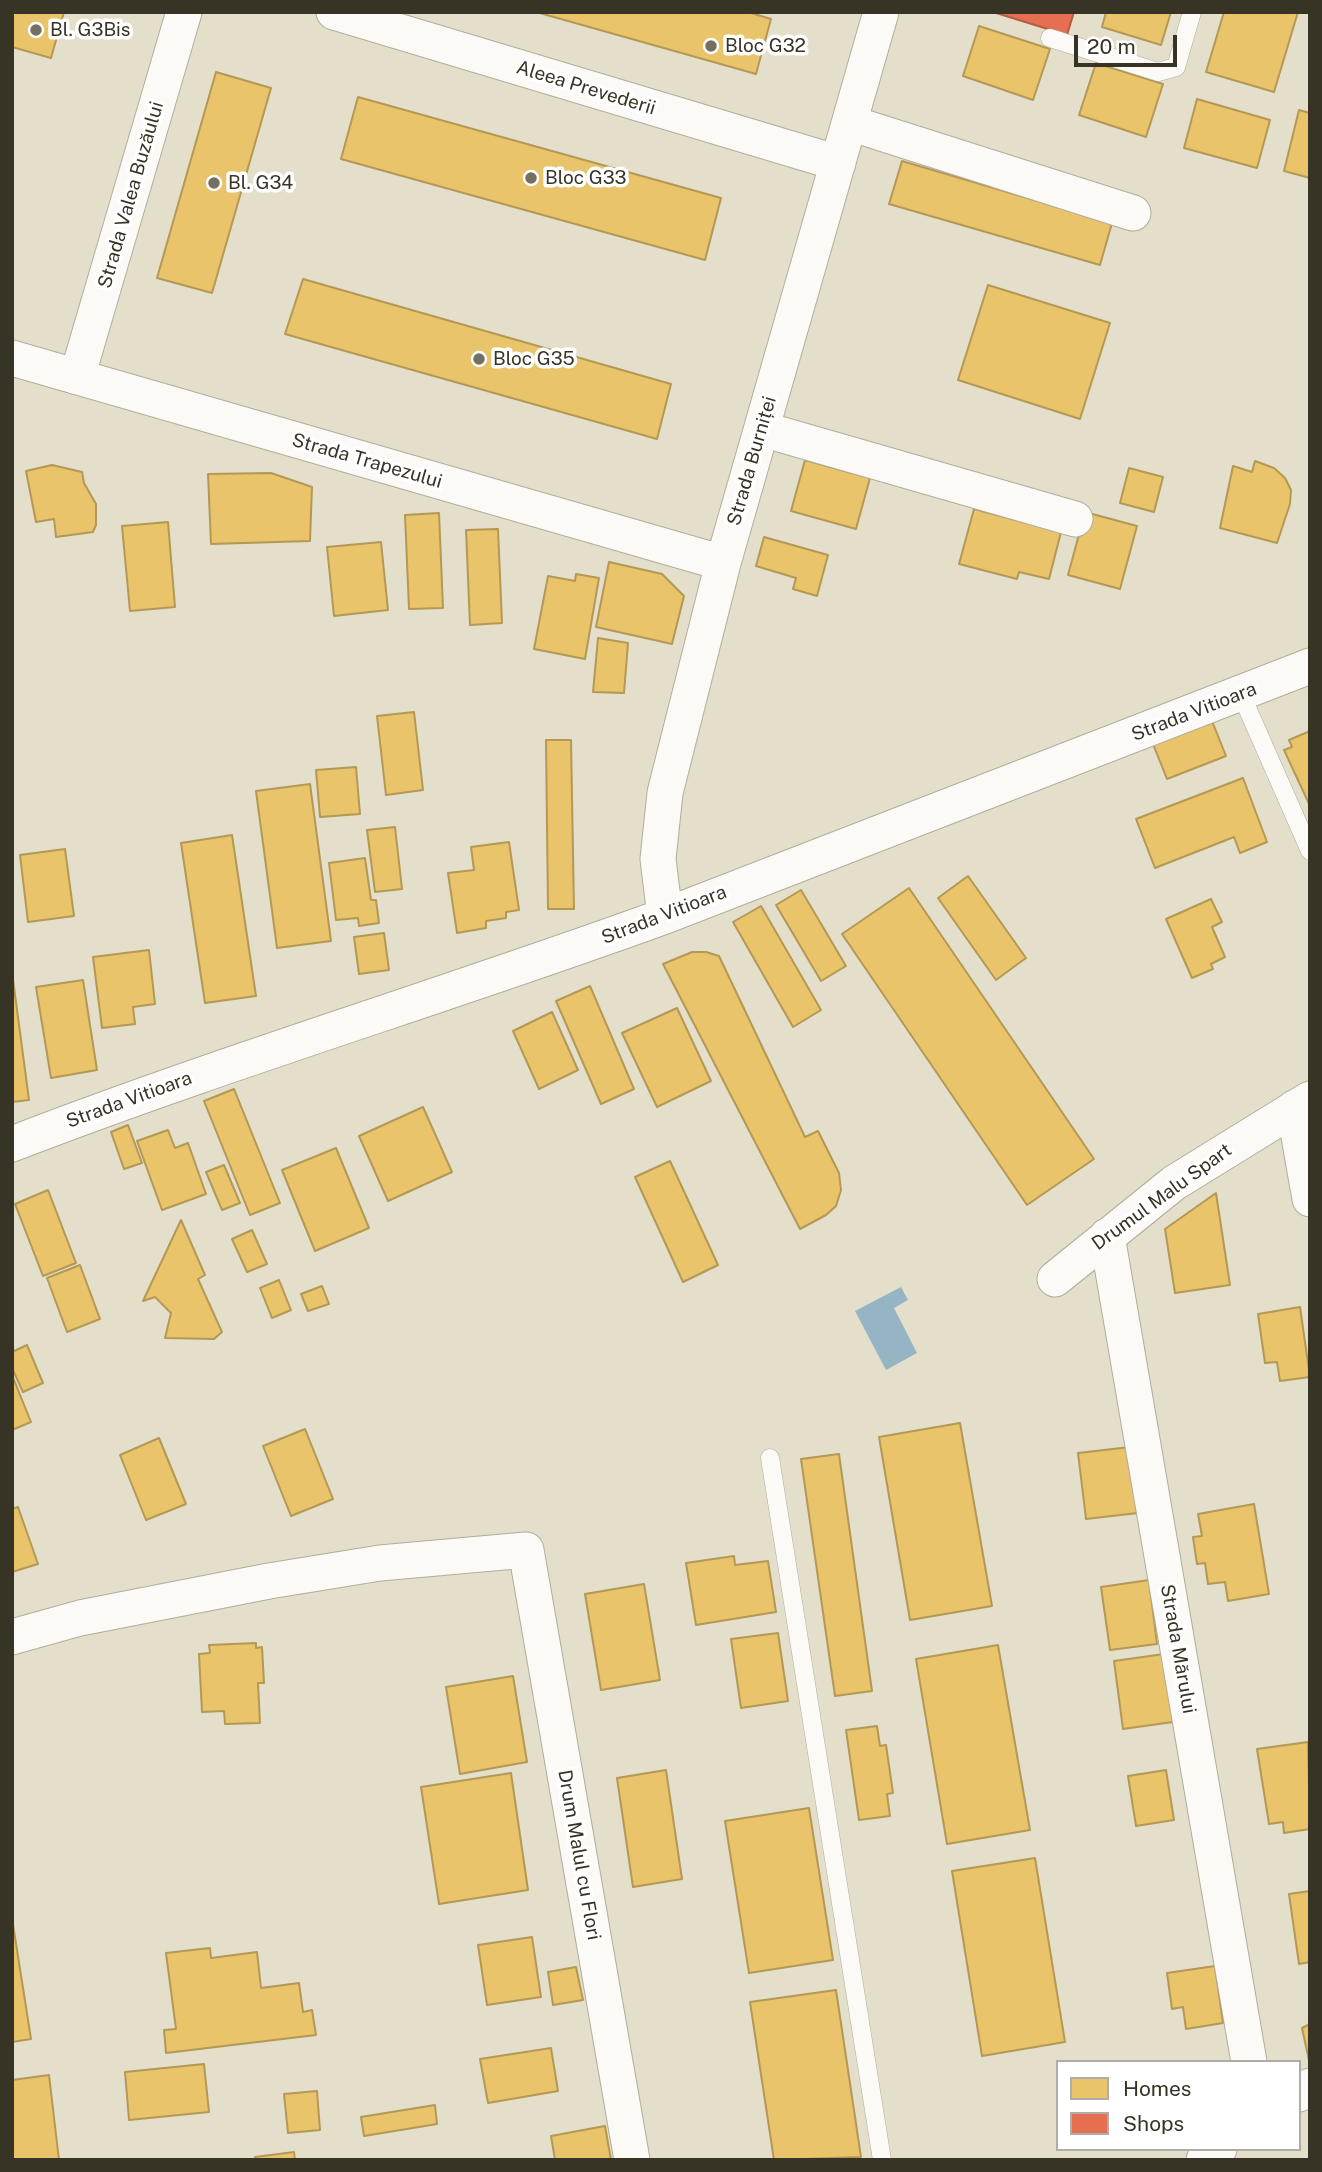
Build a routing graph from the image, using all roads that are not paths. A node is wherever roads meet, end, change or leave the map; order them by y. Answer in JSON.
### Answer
{"nodes":[{"id":1,"x":184,"y":12,"type":"edge"},
{"id":2,"x":334,"y":12,"type":"edge"},
{"id":3,"x":881,"y":12,"type":"edge"},
{"id":4,"x":1192,"y":12,"type":"edge"},
{"id":5,"x":1050,"y":38,"type":"dead end"},
{"id":6,"x":849,"y":124,"type":"junction"},
{"id":7,"x":838,"y":163,"type":"junction"},
{"id":8,"x":1133,"y":213,"type":"dead end"},
{"id":9,"x":12,"y":358,"type":"edge"},
{"id":10,"x":77,"y":377,"type":"junction"},
{"id":11,"x":762,"y":429,"type":"junction"},
{"id":12,"x":1075,"y":519,"type":"dead end"},
{"id":13,"x":723,"y":564,"type":"junction"},
{"id":14,"x":1310,"y":666,"type":"edge"},
{"id":15,"x":1241,"y":694,"type":"junction"},
{"id":16,"x":1310,"y":851,"type":"edge"},
{"id":17,"x":665,"y":916,"type":"junction"},
{"id":18,"x":1302,"y":1104,"type":"edge"},
{"id":19,"x":12,"y":1144,"type":"edge"},
{"id":20,"x":1310,"y":1199,"type":"edge"},
{"id":21,"x":1107,"y":1236,"type":"junction"},
{"id":22,"x":1055,"y":1279,"type":"dead end"},
{"id":23,"x":770,"y":1458,"type":"dead end"},
{"id":24,"x":12,"y":1637,"type":"edge"},
{"id":25,"x":1249,"y":2060,"type":"edge"},
{"id":26,"x":632,"y":2160,"type":"edge"},
{"id":27,"x":882,"y":2160,"type":"edge"}],
"edges":[{"from":1,"to":10,"type":"street","name":"Strada Valea Buzăului"},
{"from":2,"to":7,"type":"street","name":"Aleea Prevederii"},
{"from":3,"to":6,"type":"street","name":"Strada Burniței"},
{"from":4,"to":5,"type":"lane"},
{"from":6,"to":7,"type":"street","name":"Strada Burniței"},
{"from":6,"to":8,"type":"street"},
{"from":7,"to":11,"type":"street","name":"Strada Burniței"},
{"from":9,"to":10,"type":"street","name":"Strada Trapezului"},
{"from":10,"to":13,"type":"street","name":"Strada Trapezului"},
{"from":11,"to":12,"type":"street"},
{"from":11,"to":13,"type":"street","name":"Strada Burniței"},
{"from":13,"to":17,"type":"street","name":"Strada Burniței"},
{"from":14,"to":15,"type":"street","name":"Strada Vitioara"},
{"from":15,"to":16,"type":"lane"},
{"from":15,"to":17,"type":"street","name":"Strada Vitioara"},
{"from":17,"to":19,"type":"street","name":"Strada Vitioara"},
{"from":18,"to":20,"type":"street"},
{"from":18,"to":21,"type":"street","name":"Drumul Malu Spart"},
{"from":21,"to":22,"type":"street","name":"Drumul Malu Spart"},
{"from":21,"to":25,"type":"street","name":"Strada Mărului"},
{"from":23,"to":27,"type":"lane"},
{"from":24,"to":26,"type":"street","name":"Drum Malul cu Flori"}]}
